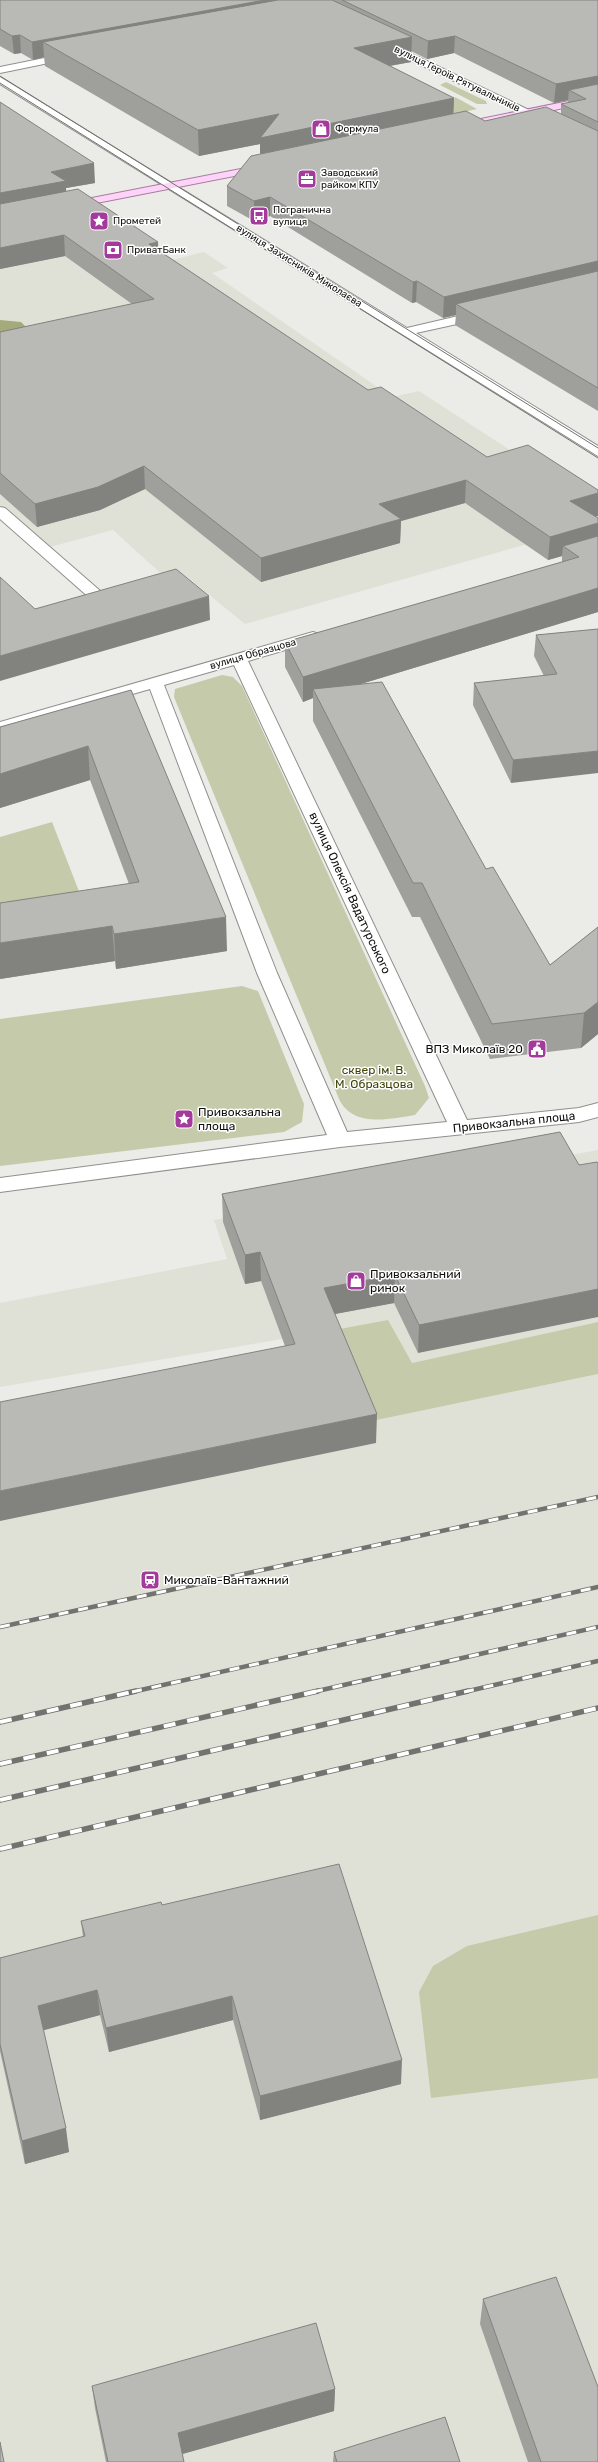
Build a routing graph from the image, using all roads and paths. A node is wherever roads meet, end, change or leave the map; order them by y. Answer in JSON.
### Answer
{"nodes":[{"id":1,"x":375,"y":39,"type":"edge"},
{"id":2,"x":87,"y":53,"type":"edge"},
{"id":3,"x":0,"y":70,"type":"edge"},
{"id":4,"x":0,"y":80,"type":"edge"},
{"id":5,"x":598,"y":98,"type":"edge"},
{"id":6,"x":526,"y":112,"type":"junction"},
{"id":7,"x":448,"y":128,"type":"edge"},
{"id":8,"x":598,"y":147,"type":"edge"},
{"id":9,"x":278,"y":164,"type":"edge"},
{"id":10,"x":171,"y":186,"type":"junction"},
{"id":11,"x":52,"y":209,"type":"edge"},
{"id":12,"x":498,"y":310,"type":"edge"},
{"id":13,"x":405,"y":332,"type":"junction"},
{"id":14,"x":598,"y":452,"type":"edge"},
{"id":15,"x":0,"y":511,"type":"edge"},
{"id":16,"x":107,"y":605,"type":"edge"},
{"id":17,"x":326,"y":633,"type":"edge"},
{"id":18,"x":239,"y":658,"type":"junction"},
{"id":19,"x":155,"y":682,"type":"junction"},
{"id":20,"x":0,"y":727,"type":"edge"},
{"id":21,"x":598,"y":1110,"type":"edge"},
{"id":22,"x":460,"y":1128,"type":"junction"},
{"id":23,"x":340,"y":1140,"type":"junction"},
{"id":24,"x":0,"y":1185,"type":"edge"}],
"edges":[{"from":1,"to":6,"type":"street","name":"вулиця Героїв Рятувальників"},
{"from":2,"to":3,"type":"street"},
{"from":4,"to":10,"type":"street","name":"вулиця Захисників Миколаєва"},
{"from":5,"to":6,"type":"main road"},
{"from":6,"to":7,"type":"main road"},
{"from":6,"to":8,"type":"street","name":"вулиця Героїв Рятувальників"},
{"from":9,"to":10,"type":"main road"},
{"from":10,"to":11,"type":"main road"},
{"from":10,"to":13,"type":"street","name":"вулиця Захисників Миколаєва"},
{"from":12,"to":13,"type":"street"},
{"from":13,"to":14,"type":"street","name":"вулиця Захисників Миколаєва"},
{"from":15,"to":16,"type":"street"},
{"from":17,"to":18,"type":"street","name":"вулиця Образцова"},
{"from":18,"to":19,"type":"street","name":"вулиця Образцова"},
{"from":18,"to":22,"type":"street","name":"вулиця Олексія Вадатурського"},
{"from":19,"to":20,"type":"street","name":"вулиця Образцова"},
{"from":19,"to":23,"type":"street"},
{"from":21,"to":22,"type":"street","name":"Привокзальна площа"},
{"from":22,"to":23,"type":"street","name":"Привокзальна площа"},
{"from":23,"to":24,"type":"street","name":"Привокзальна площа"}]}
